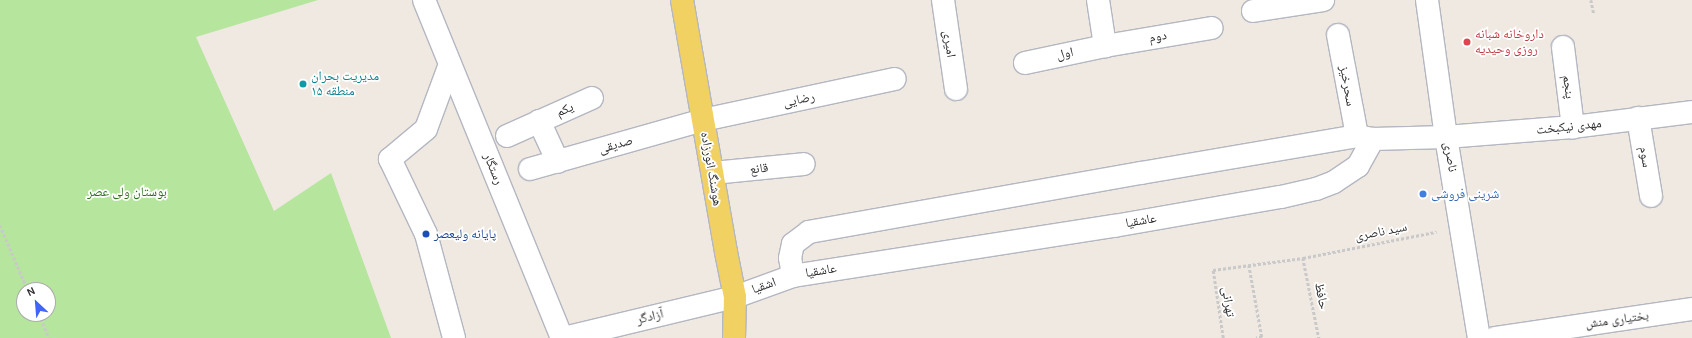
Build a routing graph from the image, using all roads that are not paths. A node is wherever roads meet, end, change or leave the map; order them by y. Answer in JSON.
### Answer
{"nodes":[{"id":1,"x":424,"y":0,"type":"edge"},
{"id":2,"x":682,"y":0,"type":"edge"},
{"id":3,"x":943,"y":0,"type":"edge"},
{"id":4,"x":1098,"y":0,"type":"edge"},
{"id":5,"x":1323,"y":0,"type":"edge"},
{"id":6,"x":1427,"y":0,"type":"edge"},
{"id":7,"x":1253,"y":11,"type":"dead end"},
{"id":8,"x":1210,"y":28,"type":"dead end"},
{"id":9,"x":1338,"y":35,"type":"dead end"},
{"id":10,"x":1106,"y":46,"type":"junction"},
{"id":11,"x":1563,"y":47,"type":"dead end"},
{"id":12,"x":1026,"y":63,"type":"dead end"},
{"id":13,"x":450,"y":64,"type":"junction"},
{"id":14,"x":895,"y":79,"type":"dead end"},
{"id":15,"x":956,"y":89,"type":"dead end"},
{"id":16,"x":592,"y":98,"type":"dead end"},
{"id":17,"x":1692,"y":112,"type":"edge"},
{"id":18,"x":1638,"y":118,"type":"junction"},
{"id":19,"x":702,"y":120,"type":"junction"},
{"id":20,"x":539,"y":121,"type":"junction"},
{"id":21,"x":1573,"y":127,"type":"junction"},
{"id":22,"x":507,"y":136,"type":"dead end"},
{"id":23,"x":1365,"y":137,"type":"junction"},
{"id":24,"x":1446,"y":137,"type":"junction"},
{"id":25,"x":558,"y":162,"type":"junction"},
{"id":26,"x":804,"y":164,"type":"dead end"},
{"id":27,"x":530,"y":169,"type":"dead end"},
{"id":28,"x":713,"y":173,"type":"junction"},
{"id":29,"x":1651,"y":196,"type":"dead end"},
{"id":30,"x":793,"y":276,"type":"junction"},
{"id":31,"x":735,"y":297,"type":"junction"},
{"id":32,"x":1692,"y":309,"type":"edge"},
{"id":33,"x":454,"y":338,"type":"edge"},
{"id":34,"x":563,"y":338,"type":"edge"},
{"id":35,"x":734,"y":338,"type":"edge"},
{"id":36,"x":1479,"y":338,"type":"edge"},
{"id":37,"x":1495,"y":338,"type":"edge"}],
"edges":[{"from":1,"to":13,"type":"street","name":"رستگار"},
{"from":2,"to":19,"type":"main road","name":"هوشنگ انورزاده"},
{"from":3,"to":15,"type":"street","name":"امیری"},
{"from":4,"to":10,"type":"street"},
{"from":5,"to":7,"type":"street"},
{"from":6,"to":24,"type":"street","name":"ناصری"},
{"from":8,"to":10,"type":"street","name":"دوم"},
{"from":9,"to":23,"type":"street","name":"سحرخیز"},
{"from":10,"to":12,"type":"street","name":"اول"},
{"from":11,"to":21,"type":"street","name":"پنجم"},
{"from":13,"to":33,"type":"street"},
{"from":13,"to":34,"type":"street","name":"رستگار"},
{"from":14,"to":19,"type":"street","name":"رضایی"},
{"from":16,"to":20,"type":"street","name":"یکم"},
{"from":17,"to":18,"type":"street","name":"مهدی نیکبخت"},
{"from":18,"to":21,"type":"street","name":"مهدی نیکبخت"},
{"from":18,"to":29,"type":"street","name":"سوم"},
{"from":19,"to":25,"type":"street","name":"صدیقی"},
{"from":19,"to":28,"type":"main road","name":"هوشنگ انورزاده"},
{"from":20,"to":22,"type":"street","name":"یکم"},
{"from":20,"to":25,"type":"street"},
{"from":21,"to":24,"type":"street","name":"مهدی نیکبخت"},
{"from":23,"to":24,"type":"street","name":"عاشقیا"},
{"from":23,"to":30,"type":"street","name":"عاشقیا"},
{"from":23,"to":30,"type":"street","name":"عاشقیا"},
{"from":24,"to":36,"type":"street","name":"ناصری"},
{"from":25,"to":27,"type":"street","name":"صدیقی"},
{"from":26,"to":28,"type":"street","name":"قانع"},
{"from":28,"to":31,"type":"main road","name":"هوشنگ انورزاده"},
{"from":30,"to":31,"type":"street","name":"اشقیا"},
{"from":31,"to":34,"type":"street","name":"آزادگر"},
{"from":31,"to":35,"type":"main road","name":"هوشنگ انورزاده"},
{"from":32,"to":37,"type":"street","name":"بختیاری منش"}]}
